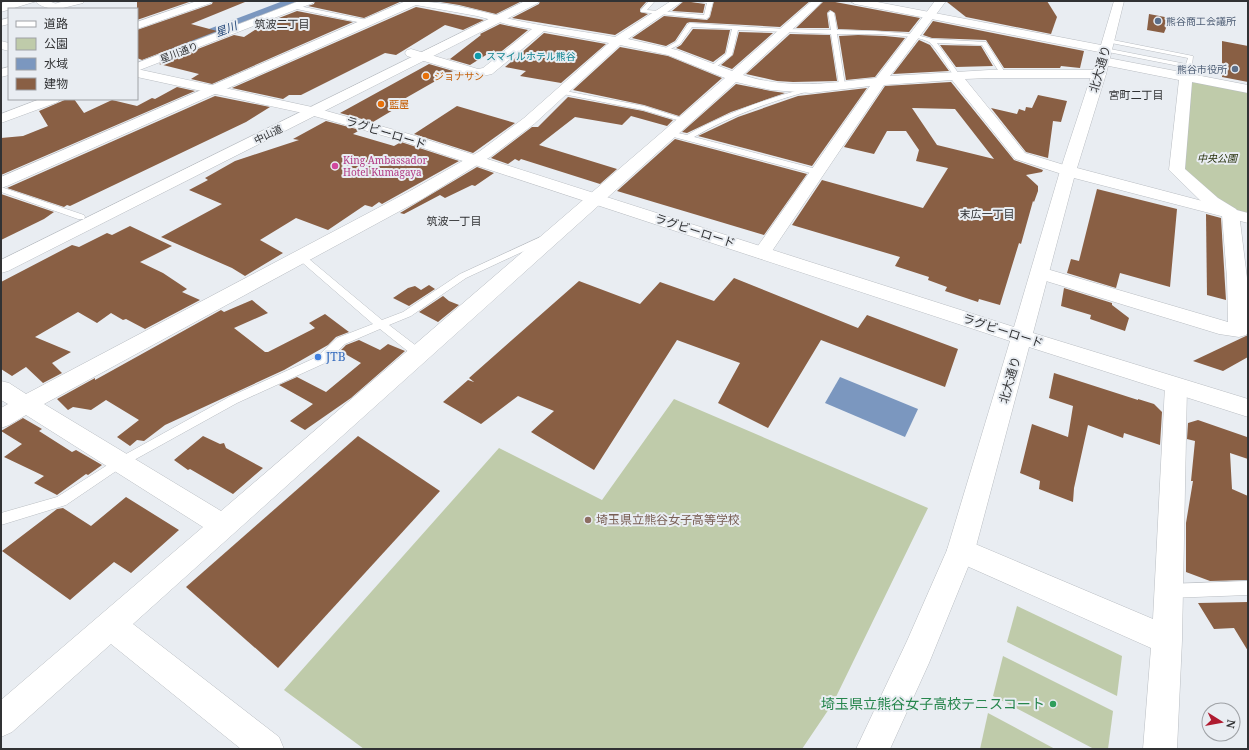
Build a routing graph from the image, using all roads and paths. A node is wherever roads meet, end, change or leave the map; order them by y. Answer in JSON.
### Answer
{"nodes":[{"id":1,"x":20,"y":1,"type":"edge"},
{"id":2,"x":34,"y":1,"type":"edge"},
{"id":3,"x":79,"y":1,"type":"edge"},
{"id":4,"x":207,"y":1,"type":"edge"},
{"id":5,"x":309,"y":1,"type":"edge"},
{"id":6,"x":414,"y":1,"type":"edge"},
{"id":7,"x":518,"y":1,"type":"edge"},
{"id":8,"x":534,"y":1,"type":"edge"},
{"id":9,"x":652,"y":1,"type":"edge"},
{"id":10,"x":678,"y":1,"type":"edge"},
{"id":11,"x":695,"y":1,"type":"edge"},
{"id":12,"x":818,"y":1,"type":"edge"},
{"id":13,"x":855,"y":1,"type":"edge"},
{"id":14,"x":901,"y":1,"type":"edge"},
{"id":15,"x":1119,"y":1,"type":"edge"},
{"id":16,"x":168,"y":3,"type":"dead end"},
{"id":17,"x":291,"y":4,"type":"edge"},
{"id":18,"x":1,"y":6,"type":"edge"},
{"id":19,"x":46,"y":6,"type":"edge"},
{"id":20,"x":190,"y":7,"type":"junction"},
{"id":21,"x":8,"y":8,"type":"edge"},
{"id":22,"x":935,"y":8,"type":"edge"},
{"id":23,"x":658,"y":14,"type":"junction"},
{"id":24,"x":831,"y":14,"type":"dead end"},
{"id":25,"x":493,"y":17,"type":"junction"},
{"id":26,"x":697,"y":17,"type":"junction"},
{"id":27,"x":368,"y":22,"type":"junction"},
{"id":28,"x":690,"y":25,"type":"junction"},
{"id":29,"x":138,"y":26,"type":"edge"},
{"id":30,"x":541,"y":28,"type":"junction"},
{"id":31,"x":735,"y":28,"type":"junction"},
{"id":32,"x":786,"y":31,"type":"junction"},
{"id":33,"x":834,"y":33,"type":"junction"},
{"id":34,"x":913,"y":36,"type":"junction"},
{"id":35,"x":619,"y":40,"type":"junction"},
{"id":36,"x":932,"y":41,"type":"junction"},
{"id":37,"x":665,"y":50,"type":"junction"},
{"id":38,"x":416,"y":55,"type":"junction"},
{"id":39,"x":1103,"y":56,"type":"junction"},
{"id":40,"x":138,"y":59,"type":"edge"},
{"id":41,"x":138,"y":68,"type":"edge"},
{"id":42,"x":712,"y":68,"type":"junction"},
{"id":43,"x":138,"y":73,"type":"edge"},
{"id":44,"x":1003,"y":74,"type":"junction"},
{"id":45,"x":734,"y":77,"type":"junction"},
{"id":46,"x":956,"y":77,"type":"junction"},
{"id":47,"x":1186,"y":77,"type":"junction"},
{"id":48,"x":880,"y":81,"type":"junction"},
{"id":49,"x":842,"y":85,"type":"junction"},
{"id":50,"x":811,"y":89,"type":"junction"},
{"id":51,"x":1248,"y":89,"type":"edge"},
{"id":52,"x":213,"y":90,"type":"junction"},
{"id":53,"x":560,"y":92,"type":"junction"},
{"id":54,"x":29,"y":100,"type":"edge"},
{"id":55,"x":50,"y":100,"type":"edge"},
{"id":56,"x":305,"y":110,"type":"junction"},
{"id":57,"x":1,"y":111,"type":"edge"},
{"id":58,"x":1,"y":119,"type":"edge"},
{"id":59,"x":684,"y":120,"type":"junction"},
{"id":60,"x":669,"y":133,"type":"junction"},
{"id":61,"x":688,"y":138,"type":"junction"},
{"id":62,"x":476,"y":160,"type":"junction"},
{"id":63,"x":1068,"y":171,"type":"junction"},
{"id":64,"x":817,"y":172,"type":"junction"},
{"id":65,"x":1,"y":183,"type":"edge"},
{"id":66,"x":1,"y":189,"type":"edge"},
{"id":67,"x":594,"y":198,"type":"junction"},
{"id":68,"x":1230,"y":213,"type":"junction"},
{"id":69,"x":81,"y":217,"type":"junction"},
{"id":70,"x":1248,"y":218,"type":"edge"},
{"id":71,"x":554,"y":233,"type":"junction"},
{"id":72,"x":762,"y":253,"type":"junction"},
{"id":73,"x":1,"y":256,"type":"edge"},
{"id":74,"x":300,"y":256,"type":"junction"},
{"id":75,"x":1,"y":267,"type":"edge"},
{"id":76,"x":1040,"y":272,"type":"junction"},
{"id":77,"x":1242,"y":281,"type":"edge"},
{"id":78,"x":380,"y":324,"type":"junction"},
{"id":79,"x":1022,"y":336,"type":"junction"},
{"id":80,"x":419,"y":354,"type":"junction"},
{"id":81,"x":1176,"y":386,"type":"junction"},
{"id":82,"x":1,"y":389,"type":"edge"},
{"id":83,"x":26,"y":404,"type":"junction"},
{"id":84,"x":1244,"y":407,"type":"edge"},
{"id":85,"x":1,"y":419,"type":"edge"},
{"id":86,"x":121,"y":462,"type":"junction"},
{"id":87,"x":1,"y":519,"type":"edge"},
{"id":88,"x":224,"y":526,"type":"junction"},
{"id":89,"x":961,"y":550,"type":"junction"},
{"id":90,"x":1248,"y":588,"type":"edge"},
{"id":91,"x":1168,"y":591,"type":"junction"},
{"id":92,"x":112,"y":625,"type":"junction"},
{"id":93,"x":1167,"y":640,"type":"junction"},
{"id":94,"x":1,"y":720,"type":"edge"},
{"id":95,"x":267,"y":749,"type":"edge"},
{"id":96,"x":873,"y":749,"type":"edge"},
{"id":97,"x":1160,"y":749,"type":"edge"}],
"edges":[{"from":1,"to":18,"type":"main road"},
{"from":2,"to":21,"type":"lane"},
{"from":3,"to":19,"type":"main road"},
{"from":4,"to":20,"type":"main road"},
{"from":5,"to":17,"type":"main road","name":"星川通り"},
{"from":6,"to":25,"type":"main road"},
{"from":6,"to":27,"type":"main road"},
{"from":7,"to":25,"type":"main road","name":"中山道"},
{"from":8,"to":25,"type":"main road","name":"中山道"},
{"from":9,"to":23,"type":"lane"},
{"from":10,"to":23,"type":"main road"},
{"from":11,"to":26,"type":"lane"},
{"from":12,"to":32,"type":"main road"},
{"from":13,"to":22,"type":"main road"},
{"from":14,"to":22,"type":"main road"},
{"from":15,"to":39,"type":"main road","name":"北大通り"},
{"from":16,"to":20,"type":"main road"},
{"from":17,"to":27,"type":"lane"},
{"from":17,"to":40,"type":"main road","name":"星川通り"},
{"from":17,"to":41,"type":"main road","name":"星川通り"},
{"from":20,"to":29,"type":"main road"},
{"from":22,"to":34,"type":"main road"},
{"from":22,"to":39,"type":"main road"},
{"from":23,"to":26,"type":"lane"},
{"from":23,"to":35,"type":"main road"},
{"from":24,"to":33,"type":"lane"},
{"from":25,"to":30,"type":"main road"},
{"from":25,"to":38,"type":"main road","name":"中山道"},
{"from":26,"to":28,"type":"lane"},
{"from":27,"to":52,"type":"main road"},
{"from":28,"to":31,"type":"lane"},
{"from":28,"to":37,"type":"lane"},
{"from":30,"to":35,"type":"main road"},
{"from":30,"to":38,"type":"main road"},
{"from":31,"to":32,"type":"lane"},
{"from":31,"to":42,"type":"lane"},
{"from":32,"to":33,"type":"lane"},
{"from":32,"to":45,"type":"main road"},
{"from":33,"to":34,"type":"lane"},
{"from":33,"to":49,"type":"lane"},
{"from":34,"to":36,"type":"lane"},
{"from":34,"to":48,"type":"main road"},
{"from":35,"to":37,"type":"main road"},
{"from":35,"to":53,"type":"main road"},
{"from":36,"to":44,"type":"lane"},
{"from":36,"to":46,"type":"lane"},
{"from":37,"to":42,"type":"main road"},
{"from":38,"to":56,"type":"main road","name":"中山道"},
{"from":39,"to":39,"type":"lane"},
{"from":39,"to":44,"type":"main road"},
{"from":39,"to":47,"type":"main road"},
{"from":39,"to":63,"type":"main road","name":"北大通り"},
{"from":42,"to":45,"type":"main road"},
{"from":43,"to":52,"type":"main road","name":"ラグビーロード"},
{"from":44,"to":46,"type":"main road"},
{"from":45,"to":50,"type":"main road"},
{"from":45,"to":59,"type":"main road"},
{"from":46,"to":48,"type":"main road"},
{"from":46,"to":63,"type":"main road"},
{"from":47,"to":51,"type":"main road"},
{"from":47,"to":68,"type":"main road"},
{"from":48,"to":49,"type":"main road"},
{"from":48,"to":64,"type":"main road"},
{"from":49,"to":50,"type":"main road"},
{"from":50,"to":61,"type":"lane"},
{"from":52,"to":56,"type":"main road","name":"ラグビーロード"},
{"from":52,"to":65,"type":"main road"},
{"from":53,"to":59,"type":"lane"},
{"from":53,"to":62,"type":"main road"},
{"from":54,"to":57,"type":"main road"},
{"from":55,"to":58,"type":"main road"},
{"from":56,"to":62,"type":"main road","name":"ラグビーロード"},
{"from":56,"to":69,"type":"main road","name":"中山道"},
{"from":56,"to":75,"type":"main road","name":"中山道"},
{"from":59,"to":60,"type":"main road"},
{"from":60,"to":61,"type":"lane"},
{"from":60,"to":67,"type":"main road"},
{"from":61,"to":64,"type":"lane"},
{"from":62,"to":67,"type":"main road","name":"ラグビーロード"},
{"from":62,"to":74,"type":"main road"},
{"from":63,"to":68,"type":"main road"},
{"from":63,"to":76,"type":"main road","name":"北大通り"},
{"from":64,"to":72,"type":"main road"},
{"from":66,"to":69,"type":"lane"},
{"from":67,"to":71,"type":"main road"},
{"from":67,"to":72,"type":"main road","name":"ラグビーロード"},
{"from":68,"to":70,"type":"main road"},
{"from":68,"to":77,"type":"main road"},
{"from":69,"to":73,"type":"main road","name":"中山道"},
{"from":71,"to":78,"type":"lane"},
{"from":71,"to":80,"type":"main road"},
{"from":72,"to":79,"type":"main road","name":"ラグビーロード"},
{"from":74,"to":78,"type":"lane"},
{"from":74,"to":83,"type":"main road"},
{"from":76,"to":77,"type":"main road"},
{"from":76,"to":79,"type":"main road","name":"北大通り"},
{"from":78,"to":80,"type":"lane"},
{"from":78,"to":86,"type":"lane"},
{"from":79,"to":81,"type":"main road","name":"ラグビーロード"},
{"from":79,"to":89,"type":"main road","name":"北大通り"},
{"from":80,"to":88,"type":"main road"},
{"from":81,"to":84,"type":"main road","name":"ラグビーロード"},
{"from":81,"to":91,"type":"main road"},
{"from":82,"to":83,"type":"main road"},
{"from":83,"to":85,"type":"main road"},
{"from":83,"to":86,"type":"main road"},
{"from":86,"to":87,"type":"lane"},
{"from":86,"to":88,"type":"main road"},
{"from":88,"to":92,"type":"main road"},
{"from":89,"to":93,"type":"main road"},
{"from":89,"to":96,"type":"main road","name":"北大通り"},
{"from":90,"to":91,"type":"lane"},
{"from":91,"to":93,"type":"main road"},
{"from":92,"to":94,"type":"main road"},
{"from":92,"to":95,"type":"main road"},
{"from":93,"to":97,"type":"main road"}]}
